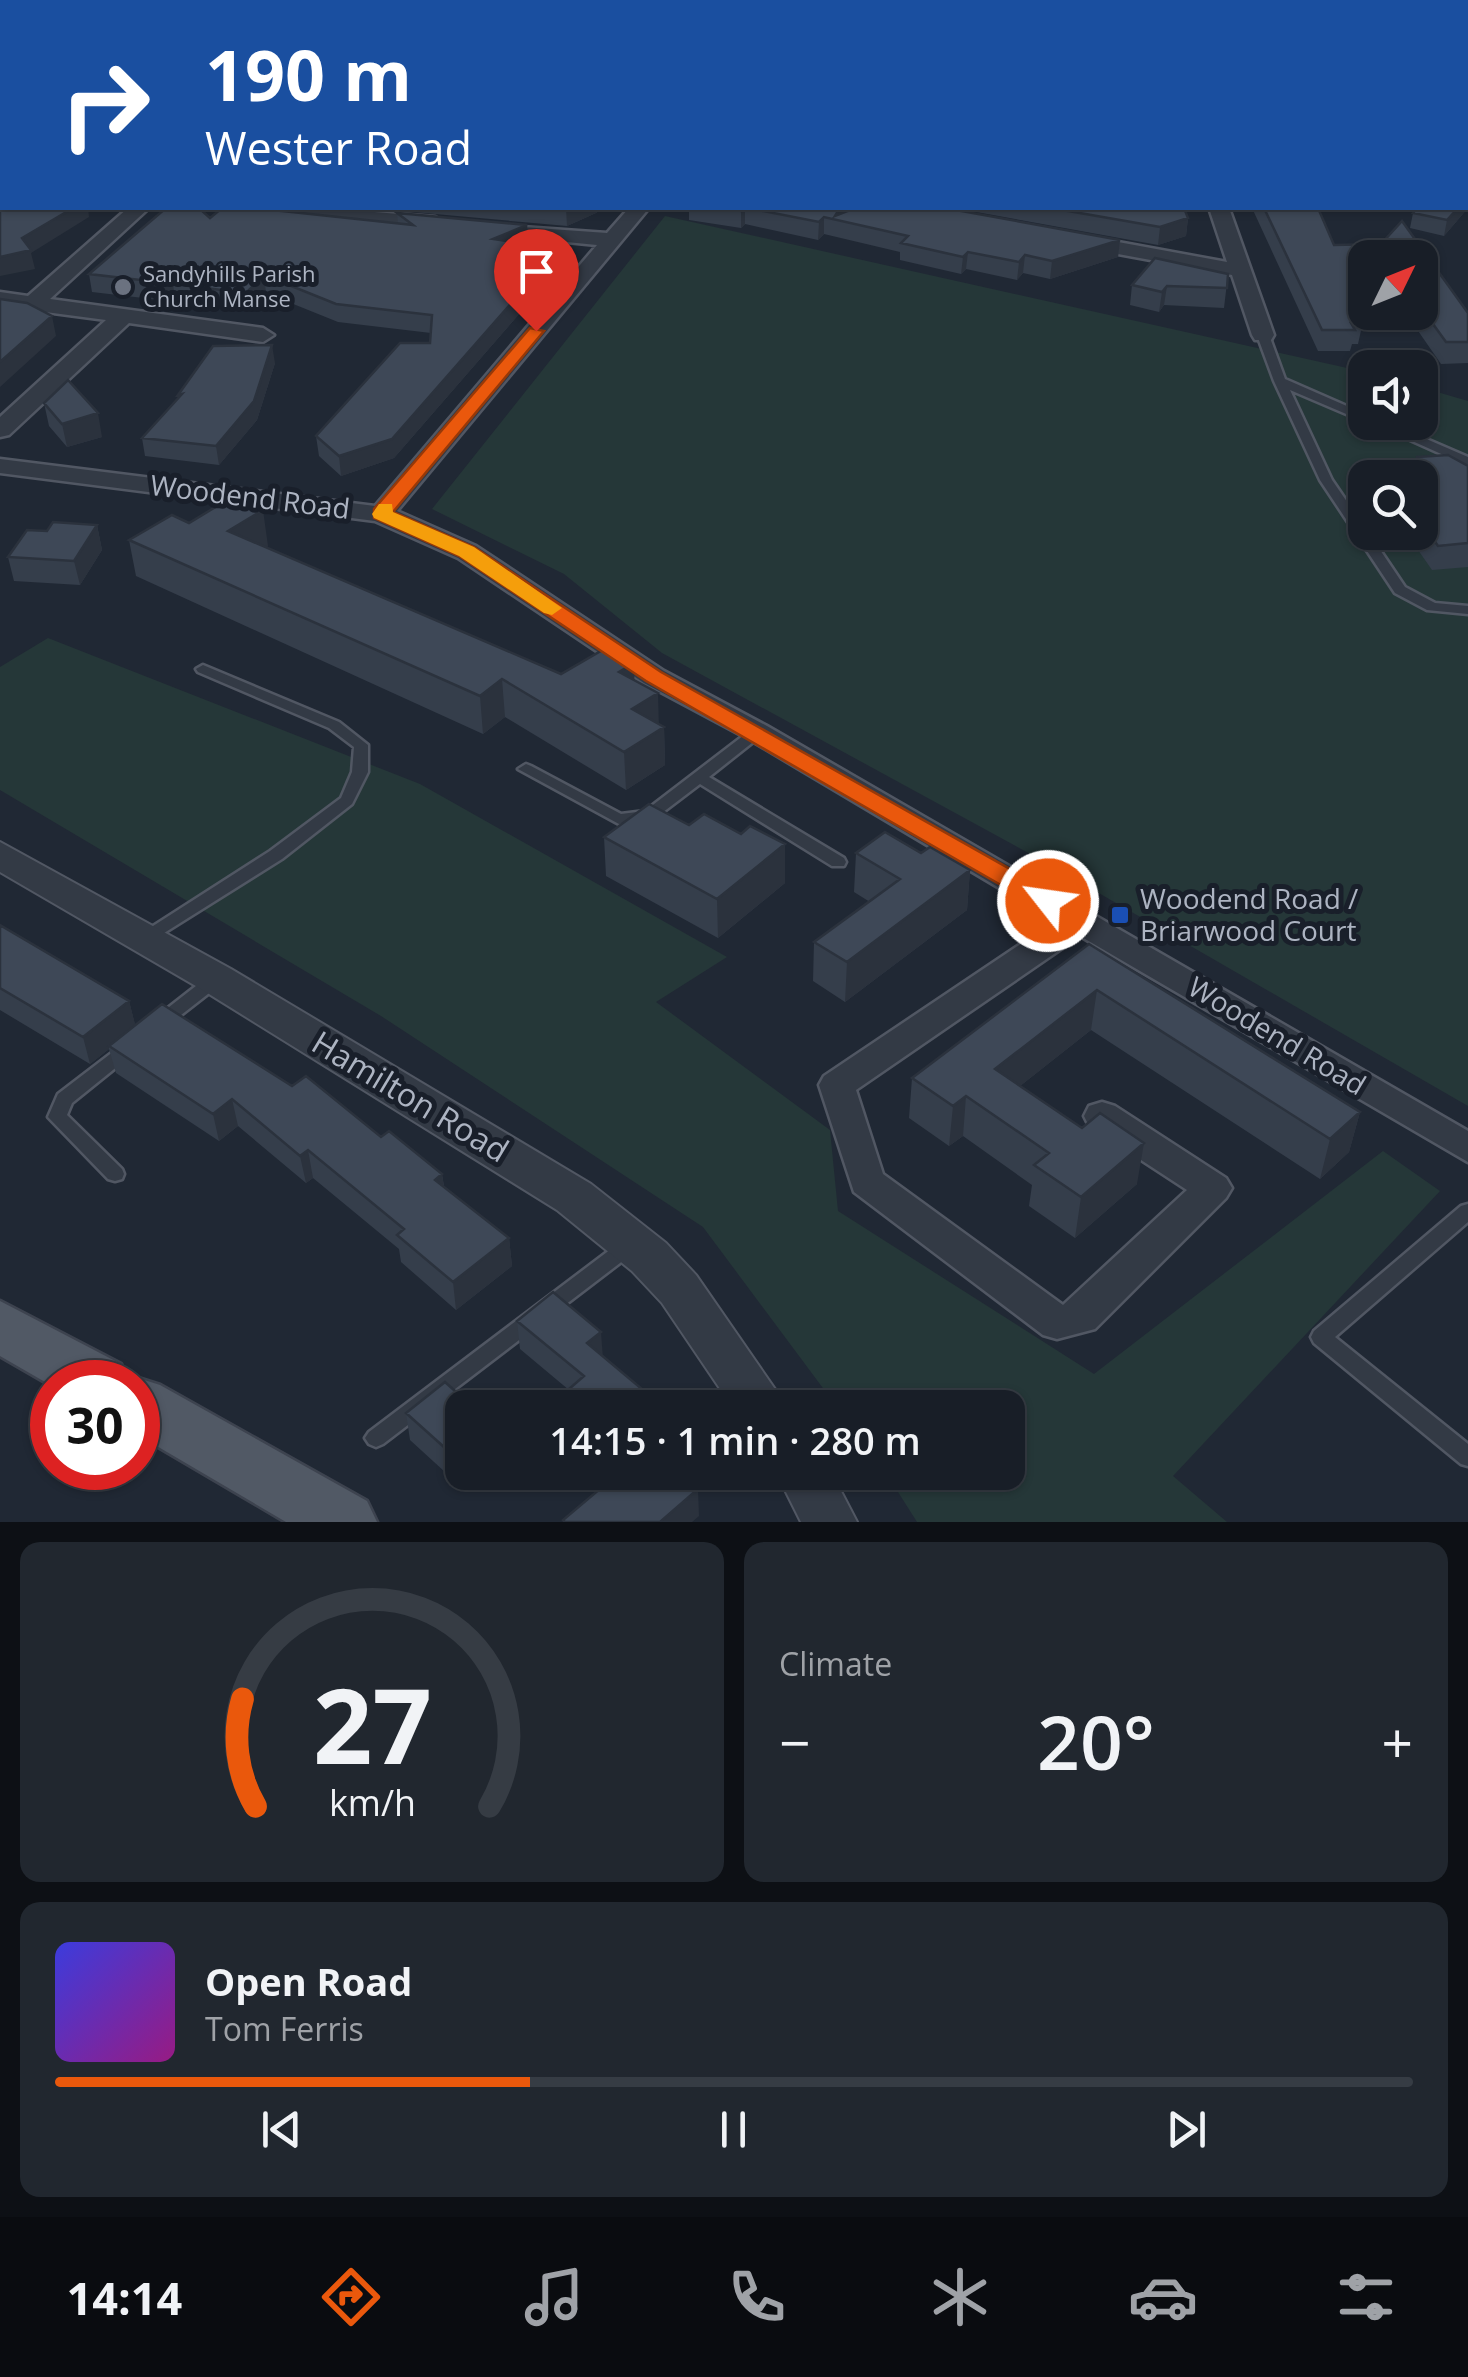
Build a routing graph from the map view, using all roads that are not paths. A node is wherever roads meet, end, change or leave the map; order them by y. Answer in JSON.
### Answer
{"nodes":[{"id":1,"x":136,"y":210,"type":"edge"},
{"id":2,"x":297,"y":210,"type":"edge"},
{"id":3,"x":637,"y":210,"type":"edge"},
{"id":4,"x":1220,"y":210,"type":"edge"},
{"id":5,"x":1062,"y":238,"type":"edge"},
{"id":6,"x":612,"y":240,"type":"junction"},
{"id":7,"x":1244,"y":272,"type":"junction"},
{"id":8,"x":0,"y":300,"type":"edge"},
{"id":9,"x":32,"y":304,"type":"junction"},
{"id":10,"x":124,"y":316,"type":"junction"},
{"id":11,"x":1262,"y":334,"type":"joint"},
{"id":12,"x":263,"y":335,"type":"dead end"},
{"id":13,"x":1280,"y":382,"type":"junction"},
{"id":14,"x":1348,"y":411,"type":"edge"},
{"id":15,"x":0,"y":430,"type":"edge"},
{"id":16,"x":1417,"y":440,"type":"edge"},
{"id":17,"x":1468,"y":462,"type":"edge"},
{"id":18,"x":0,"y":466,"type":"edge"},
{"id":19,"x":381,"y":514,"type":"junction"},
{"id":20,"x":1468,"y":610,"type":"edge"},
{"id":21,"x":203,"y":669,"type":"dead end"},
{"id":22,"x":757,"y":732,"type":"junction"},
{"id":23,"x":526,"y":769,"type":"dead end"},
{"id":24,"x":699,"y":777,"type":"junction"},
{"id":25,"x":0,"y":855,"type":"edge"},
{"id":26,"x":838,"y":862,"type":"dead end"},
{"id":27,"x":1080,"y":920,"type":"junction"},
{"id":28,"x":145,"y":939,"type":"junction"},
{"id":29,"x":216,"y":979,"type":"junction"},
{"id":30,"x":1102,"y":1116,"type":"edge"},
{"id":31,"x":1468,"y":1148,"type":"edge"},
{"id":32,"x":115,"y":1174,"type":"dead end"},
{"id":33,"x":1468,"y":1211,"type":"edge"},
{"id":34,"x":633,"y":1243,"type":"junction"},
{"id":35,"x":0,"y":1326,"type":"edge"},
{"id":36,"x":60,"y":1360,"type":"edge"},
{"id":37,"x":749,"y":1390,"type":"edge"},
{"id":38,"x":160,"y":1417,"type":"edge"},
{"id":39,"x":376,"y":1438,"type":"dead end"},
{"id":40,"x":1468,"y":1458,"type":"edge"},
{"id":41,"x":812,"y":1490,"type":"edge"},
{"id":42,"x":344,"y":1522,"type":"edge"},
{"id":43,"x":830,"y":1522,"type":"edge"}],
"edges":[{"from":1,"to":9,"type":"street"},
{"from":2,"to":6,"type":"street"},
{"from":3,"to":6,"type":"street"},
{"from":4,"to":7,"type":"street"},
{"from":5,"to":7,"type":"street"},
{"from":6,"to":19,"type":"street"},
{"from":7,"to":11,"type":"street"},
{"from":8,"to":9,"type":"street"},
{"from":9,"to":10,"type":"street"},
{"from":10,"to":12,"type":"street"},
{"from":10,"to":15,"type":"street"},
{"from":11,"to":13,"type":"lane"},
{"from":13,"to":14,"type":"lane"},
{"from":13,"to":20,"type":"lane"},
{"from":16,"to":17,"type":"lane"},
{"from":18,"to":19,"type":"street","name":"Woodend Road"},
{"from":19,"to":22,"type":"street","name":"Woodend Road"},
{"from":21,"to":28,"type":"lane"},
{"from":22,"to":24,"type":"lane"},
{"from":22,"to":27,"type":"street","name":"Woodend Road"},
{"from":23,"to":24,"type":"lane"},
{"from":24,"to":26,"type":"lane"},
{"from":25,"to":28,"type":"street","name":"Hamilton Road"},
{"from":27,"to":30,"type":"street"},
{"from":27,"to":31,"type":"street","name":"Woodend Road"},
{"from":28,"to":29,"type":"street","name":"Hamilton Road"},
{"from":29,"to":32,"type":"lane"},
{"from":29,"to":34,"type":"street","name":"Hamilton Road"},
{"from":33,"to":40,"type":"lane"},
{"from":34,"to":37,"type":"street","name":"Hamilton Road"},
{"from":34,"to":39,"type":"lane"},
{"from":35,"to":36,"type":"main road"},
{"from":38,"to":42,"type":"main road"},
{"from":41,"to":43,"type":"street"}]}
